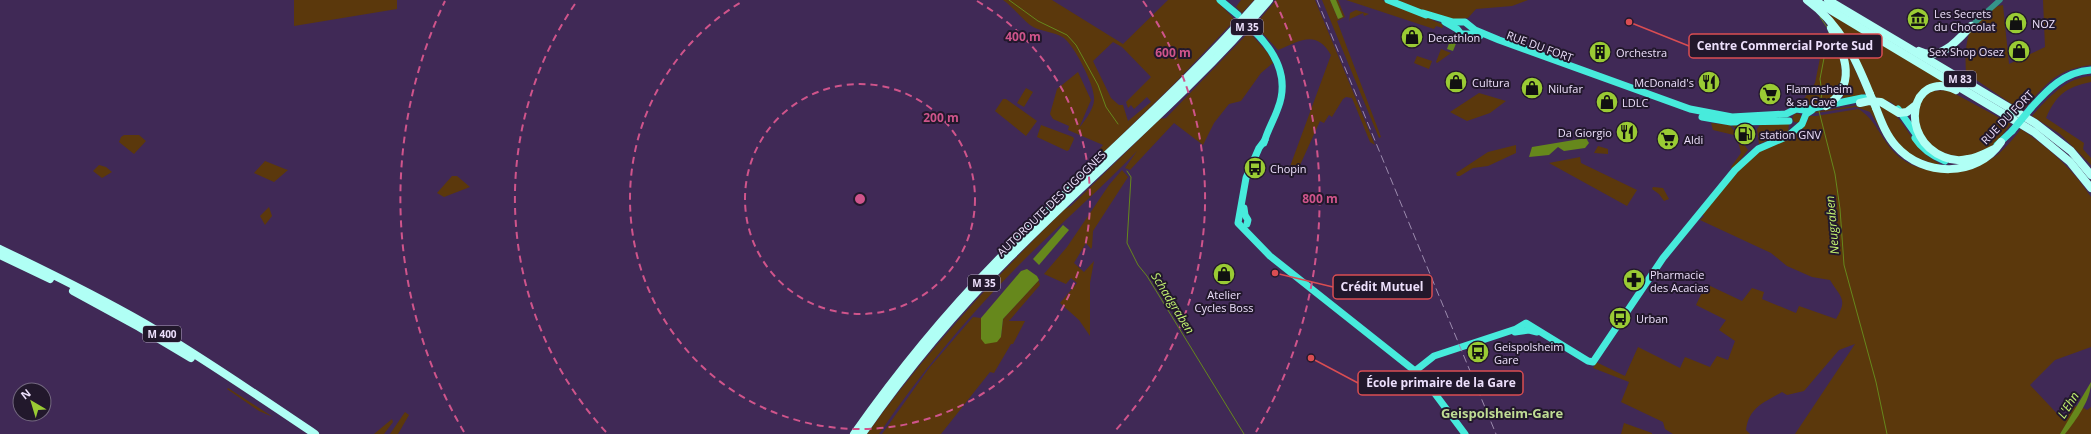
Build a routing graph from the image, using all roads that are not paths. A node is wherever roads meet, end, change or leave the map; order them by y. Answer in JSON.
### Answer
{"nodes":[{"id":1,"x":1220,"y":0,"type":"edge"},
{"id":2,"x":1226,"y":0,"type":"edge"},
{"id":3,"x":1260,"y":0,"type":"edge"},
{"id":4,"x":1270,"y":0,"type":"edge"},
{"id":5,"x":1388,"y":0,"type":"edge"},
{"id":6,"x":1807,"y":0,"type":"edge"},
{"id":7,"x":1814,"y":0,"type":"edge"},
{"id":8,"x":1828,"y":0,"type":"edge"},
{"id":9,"x":2000,"y":0,"type":"edge"},
{"id":10,"x":1822,"y":12,"type":"junction"},
{"id":11,"x":1423,"y":13,"type":"junction"},
{"id":12,"x":1461,"y":22,"type":"junction"},
{"id":13,"x":1971,"y":26,"type":"joint"},
{"id":14,"x":1457,"y":29,"type":"junction"},
{"id":15,"x":1253,"y":30,"type":"dead end"},
{"id":16,"x":1469,"y":30,"type":"junction"},
{"id":17,"x":1907,"y":48,"type":"junction"},
{"id":18,"x":2091,"y":70,"type":"edge"},
{"id":19,"x":1963,"y":89,"type":"junction"},
{"id":20,"x":1860,"y":103,"type":"junction"},
{"id":21,"x":1916,"y":105,"type":"junction"},
{"id":22,"x":1821,"y":107,"type":"junction"},
{"id":23,"x":1790,"y":113,"type":"junction"},
{"id":24,"x":1901,"y":113,"type":"junction"},
{"id":25,"x":1803,"y":114,"type":"junction"},
{"id":26,"x":1790,"y":122,"type":"junction"},
{"id":27,"x":1800,"y":125,"type":"junction"},
{"id":28,"x":2001,"y":142,"type":"junction"},
{"id":29,"x":1994,"y":149,"type":"junction"},
{"id":30,"x":1935,"y":156,"type":"junction"},
{"id":31,"x":2088,"y":169,"type":"edge"},
{"id":32,"x":1735,"y":170,"type":"junction"},
{"id":33,"x":2091,"y":175,"type":"edge"},
{"id":34,"x":2091,"y":188,"type":"edge"},
{"id":35,"x":0,"y":249,"type":"edge"},
{"id":36,"x":0,"y":256,"type":"edge"},
{"id":37,"x":1415,"y":371,"type":"junction"},
{"id":38,"x":305,"y":434,"type":"edge"},
{"id":39,"x":315,"y":434,"type":"edge"},
{"id":40,"x":853,"y":434,"type":"edge"},
{"id":41,"x":862,"y":434,"type":"edge"},
{"id":42,"x":1465,"y":434,"type":"edge"}],
"edges":[{"from":1,"to":2,"type":"main road"},
{"from":3,"to":40,"type":"highway","name":"AUTOROUTE DES CIGOGNES","number":"M 35"},
{"from":4,"to":41,"type":"highway","name":"AUTOROUTE DES CIGOGNES","number":"M 35"},
{"from":5,"to":11,"type":"main road","name":"RUE DU FORT"},
{"from":6,"to":10,"type":"highway"},
{"from":7,"to":19,"type":"highway","number":"M 83"},
{"from":8,"to":17,"type":"highway","number":"M 83"},
{"from":9,"to":13,"type":"street"},
{"from":10,"to":22,"type":"highway"},
{"from":10,"to":28,"type":"highway","bridge":true},
{"from":11,"to":12,"type":"main road","name":"RUE DU FORT"},
{"from":11,"to":14,"type":"main road","name":"RUE DU FORT"},
{"from":12,"to":14,"type":"main road"},
{"from":12,"to":16,"type":"main road","name":"RUE DU FORT"},
{"from":13,"to":17,"type":"highway"},
{"from":14,"to":16,"type":"main road","name":"RUE DU FORT"},
{"from":15,"to":37,"type":"main road"},
{"from":16,"to":23,"type":"main road","name":"RUE DU FORT"},
{"from":16,"to":26,"type":"main road","name":"RUE DU FORT"},
{"from":17,"to":31,"type":"highway","number":"M 83"},
{"from":18,"to":28,"type":"main road","name":"RUE DU FORT","bridge":true},
{"from":19,"to":21,"type":"highway"},
{"from":19,"to":34,"type":"highway","number":"M 83"},
{"from":20,"to":22,"type":"main road","name":"RUE DU FORT"},
{"from":20,"to":24,"type":"highway"},
{"from":20,"to":30,"type":"main road","name":"RUE DU FORT"},
{"from":21,"to":24,"type":"highway"},
{"from":21,"to":29,"type":"highway"},
{"from":22,"to":24,"type":"main road","name":"RUE DU FORT"},
{"from":22,"to":25,"type":"main road","name":"RUE DU FORT"},
{"from":23,"to":25,"type":"main road","name":"RUE DU FORT"},
{"from":23,"to":26,"type":"main road"},
{"from":24,"to":30,"type":"main road","name":"RUE DU FORT"},
{"from":25,"to":27,"type":"main road"},
{"from":26,"to":27,"type":"main road","name":"RUE DU FORT"},
{"from":26,"to":32,"type":"main road"},
{"from":27,"to":32,"type":"main road"},
{"from":28,"to":29,"type":"main road","name":"RUE DU FORT"},
{"from":29,"to":30,"type":"main road","name":"RUE DU FORT"},
{"from":31,"to":33,"type":"highway","number":"M 83"},
{"from":32,"to":37,"type":"main road"},
{"from":35,"to":39,"type":"highway","number":"M 400"},
{"from":36,"to":38,"type":"highway","number":"M 400"},
{"from":37,"to":42,"type":"main road"}]}
